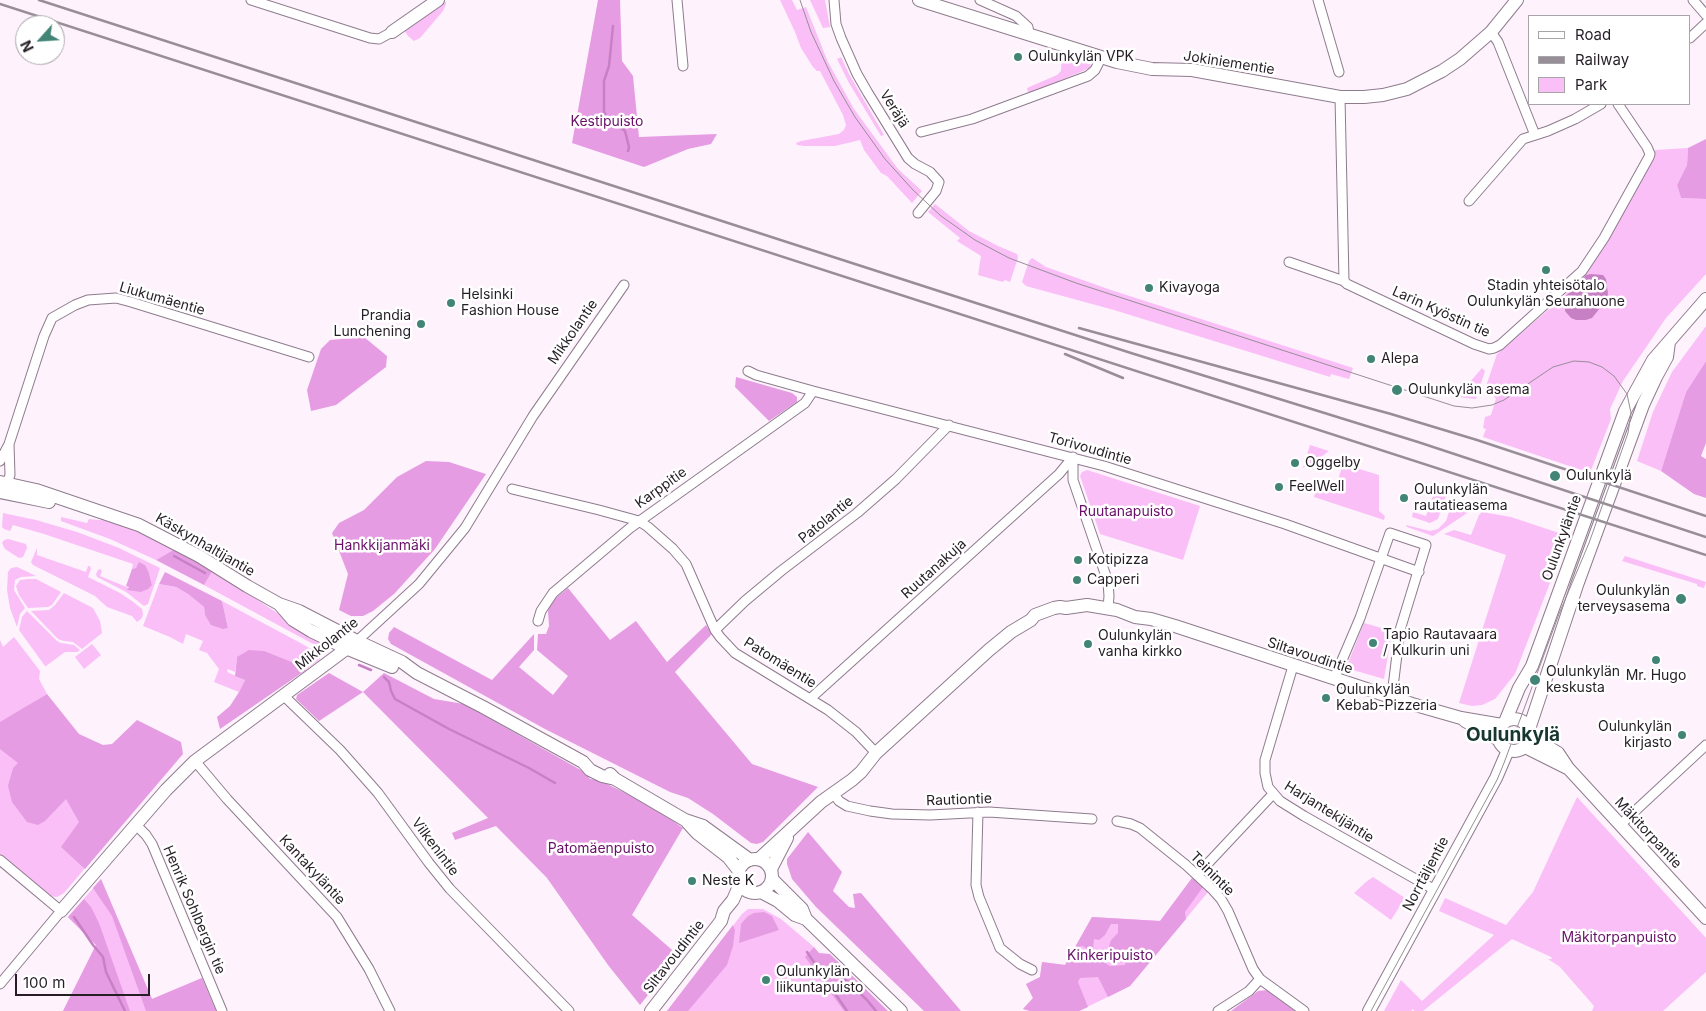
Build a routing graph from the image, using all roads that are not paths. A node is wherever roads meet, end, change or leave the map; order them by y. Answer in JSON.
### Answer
{"nodes":[{"id":1,"x":251,"y":0,"type":"edge"},
{"id":2,"x":438,"y":0,"type":"edge"},
{"id":3,"x":676,"y":0,"type":"edge"},
{"id":4,"x":834,"y":0,"type":"edge"},
{"id":5,"x":919,"y":0,"type":"edge"},
{"id":6,"x":980,"y":0,"type":"edge"},
{"id":7,"x":1318,"y":0,"type":"edge"},
{"id":8,"x":1517,"y":0,"type":"edge"},
{"id":9,"x":1693,"y":0,"type":"edge"},
{"id":10,"x":1706,"y":15,"type":"edge"},
{"id":11,"x":1706,"y":23,"type":"edge"},
{"id":12,"x":392,"y":32,"type":"joint"},
{"id":13,"x":1491,"y":32,"type":"junction"},
{"id":14,"x":1029,"y":34,"type":"junction"},
{"id":15,"x":1691,"y":37,"type":"edge"},
{"id":16,"x":1101,"y":58,"type":"junction"},
{"id":17,"x":683,"y":66,"type":"dead end"},
{"id":18,"x":1339,"y":72,"type":"dead end"},
{"id":19,"x":1340,"y":97,"type":"junction"},
{"id":20,"x":1599,"y":105,"type":"edge"},
{"id":21,"x":1619,"y":105,"type":"edge"},
{"id":22,"x":921,"y":132,"type":"dead end"},
{"id":23,"x":1535,"y":135,"type":"junction"},
{"id":24,"x":1469,"y":202,"type":"dead end"},
{"id":25,"x":918,"y":213,"type":"dead end"},
{"id":26,"x":1289,"y":262,"type":"dead end"},
{"id":27,"x":1344,"y":281,"type":"junction"},
{"id":28,"x":624,"y":284,"type":"dead end"},
{"id":29,"x":1706,"y":299,"type":"edge"},
{"id":30,"x":1669,"y":342,"type":"junction"},
{"id":31,"x":309,"y":357,"type":"dead end"},
{"id":32,"x":748,"y":371,"type":"dead end"},
{"id":33,"x":813,"y":391,"type":"junction"},
{"id":34,"x":950,"y":425,"type":"junction"},
{"id":35,"x":9,"y":444,"type":"junction"},
{"id":36,"x":1072,"y":457,"type":"junction"},
{"id":37,"x":0,"y":461,"type":"edge"},
{"id":38,"x":2,"y":487,"type":"edge"},
{"id":39,"x":512,"y":489,"type":"dead end"},
{"id":40,"x":639,"y":521,"type":"junction"},
{"id":41,"x":1381,"y":558,"type":"junction"},
{"id":42,"x":1419,"y":572,"type":"junction"},
{"id":43,"x":1112,"y":609,"type":"junction"},
{"id":44,"x":538,"y":621,"type":"dead end"},
{"id":45,"x":715,"y":630,"type":"junction"},
{"id":46,"x":353,"y":645,"type":"junction"},
{"id":47,"x":1294,"y":666,"type":"junction"},
{"id":48,"x":1334,"y":679,"type":"junction"},
{"id":49,"x":284,"y":696,"type":"junction"},
{"id":50,"x":810,"y":698,"type":"junction"},
{"id":51,"x":1391,"y":698,"type":"junction"},
{"id":52,"x":1461,"y":718,"type":"junction"},
{"id":53,"x":1504,"y":724,"type":"junction"},
{"id":54,"x":1528,"y":737,"type":"junction"},
{"id":55,"x":1504,"y":745,"type":"junction"},
{"id":56,"x":1705,"y":749,"type":"edge"},
{"id":57,"x":876,"y":753,"type":"junction"},
{"id":58,"x":195,"y":761,"type":"junction"},
{"id":59,"x":833,"y":793,"type":"junction"},
{"id":60,"x":1273,"y":794,"type":"junction"},
{"id":61,"x":978,"y":812,"type":"junction"},
{"id":62,"x":1092,"y":819,"type":"dead end"},
{"id":63,"x":685,"y":820,"type":"junction"},
{"id":64,"x":1117,"y":821,"type":"dead end"},
{"id":65,"x":135,"y":824,"type":"junction"},
{"id":66,"x":1620,"y":825,"type":"junction"},
{"id":67,"x":788,"y":834,"type":"junction"},
{"id":68,"x":754,"y":859,"type":"junction"},
{"id":69,"x":0,"y":860,"type":"edge"},
{"id":70,"x":771,"y":874,"type":"junction"},
{"id":71,"x":1197,"y":875,"type":"junction"},
{"id":72,"x":748,"y":885,"type":"junction"},
{"id":73,"x":1435,"y":890,"type":"junction"},
{"id":74,"x":61,"y":911,"type":"junction"},
{"id":75,"x":1706,"y":918,"type":"edge"},
{"id":76,"x":806,"y":919,"type":"junction"},
{"id":77,"x":1032,"y":970,"type":"dead end"},
{"id":78,"x":1260,"y":979,"type":"junction"},
{"id":79,"x":0,"y":984,"type":"edge"},
{"id":80,"x":222,"y":1011,"type":"edge"},
{"id":81,"x":390,"y":1011,"type":"edge"},
{"id":82,"x":570,"y":1011,"type":"edge"},
{"id":83,"x":651,"y":1011,"type":"edge"},
{"id":84,"x":901,"y":1011,"type":"edge"},
{"id":85,"x":1218,"y":1011,"type":"edge"},
{"id":86,"x":1304,"y":1011,"type":"edge"},
{"id":87,"x":1369,"y":1011,"type":"edge"}],
"edges":[{"from":1,"to":12,"type":"street"},
{"from":2,"to":12,"type":"main road"},
{"from":3,"to":17,"type":"street"},
{"from":4,"to":25,"type":"street","name":"Veräjä"},
{"from":5,"to":14,"type":"main road","name":"Jokiniementie"},
{"from":6,"to":14,"type":"street"},
{"from":7,"to":18,"type":"street"},
{"from":8,"to":13,"type":"main road","name":"Jokiniementie"},
{"from":9,"to":10,"type":"street"},
{"from":11,"to":15,"type":"street"},
{"from":13,"to":19,"type":"main road","name":"Jokiniementie"},
{"from":13,"to":23,"type":"street"},
{"from":14,"to":16,"type":"main road","name":"Jokiniementie"},
{"from":16,"to":19,"type":"main road","name":"Jokiniementie"},
{"from":16,"to":22,"type":"street"},
{"from":19,"to":27,"type":"street"},
{"from":20,"to":23,"type":"street"},
{"from":21,"to":27,"type":"street","name":"Larin Kyöstin tie"},
{"from":23,"to":24,"type":"street"},
{"from":26,"to":27,"type":"street"},
{"from":28,"to":46,"type":"street","name":"Mikkolantie"},
{"from":29,"to":30,"type":"main road","name":"Oulunkyläntie"},
{"from":30,"to":53,"type":"main road","name":"Oulunkyläntie"},
{"from":30,"to":54,"type":"main road","name":"Oulunkyläntie"},
{"from":31,"to":35,"type":"street","name":"Liukumäentie"},
{"from":32,"to":33,"type":"street","name":"Torivoudintie"},
{"from":33,"to":34,"type":"street","name":"Torivoudintie"},
{"from":33,"to":40,"type":"street","name":"Karppitie"},
{"from":34,"to":36,"type":"street","name":"Torivoudintie"},
{"from":34,"to":45,"type":"street","name":"Patolantie"},
{"from":35,"to":37,"type":"street","name":"Liukumäentie"},
{"from":35,"to":38,"type":"street","name":"Liukumäentie"},
{"from":36,"to":41,"type":"street","name":"Torivoudintie"},
{"from":36,"to":43,"type":"street"},
{"from":36,"to":50,"type":"street","name":"Ruutanakuja"},
{"from":38,"to":46,"type":"main road","name":"Käskynhaltijantie"},
{"from":39,"to":40,"type":"street","name":"Patomäentie"},
{"from":40,"to":44,"type":"street","name":"Karppitie"},
{"from":40,"to":45,"type":"street","name":"Patomäentie"},
{"from":41,"to":42,"type":"street","name":"Torivoudintie"},
{"from":41,"to":42,"type":"street"},
{"from":41,"to":48,"type":"street"},
{"from":42,"to":51,"type":"street"},
{"from":43,"to":47,"type":"main road","name":"Siltavoudintie"},
{"from":43,"to":57,"type":"main road","name":"Siltavoudintie"},
{"from":45,"to":50,"type":"street","name":"Patomäentie"},
{"from":46,"to":49,"type":"main road","name":"Mikkolantie"},
{"from":46,"to":63,"type":"main road","name":"Käskynhaltijantie"},
{"from":47,"to":48,"type":"main road","name":"Siltavoudintie"},
{"from":47,"to":60,"type":"street","name":"Harjantekijäntie"},
{"from":48,"to":51,"type":"main road","name":"Siltavoudintie"},
{"from":49,"to":58,"type":"main road","name":"Mikkolantie"},
{"from":49,"to":82,"type":"street","name":"Vilkenintie"},
{"from":50,"to":57,"type":"street","name":"Patomäentie"},
{"from":51,"to":52,"type":"main road","name":"Siltavoudintie"},
{"from":52,"to":53,"type":"main road","name":"Siltavoudintie"},
{"from":52,"to":55,"type":"main road","name":"Siltavoudintie"},
{"from":53,"to":54,"type":"main road"},
{"from":53,"to":55,"type":"main road"},
{"from":54,"to":55,"type":"main road"},
{"from":54,"to":66,"type":"main road","name":"Mäkitorpantie"},
{"from":55,"to":73,"type":"main road","name":"Norrtäljentie"},
{"from":56,"to":66,"type":"street"},
{"from":57,"to":59,"type":"main road","name":"Siltavoudintie"},
{"from":58,"to":65,"type":"main road","name":"Mikkolantie"},
{"from":58,"to":81,"type":"street","name":"Kantakyläntie"},
{"from":59,"to":61,"type":"street","name":"Rautiontie"},
{"from":59,"to":67,"type":"main road","name":"Siltavoudintie"},
{"from":60,"to":71,"type":"street"},
{"from":60,"to":73,"type":"street","name":"Harjantekijäntie"},
{"from":61,"to":62,"type":"street","name":"Rautiontie"},
{"from":61,"to":77,"type":"street"},
{"from":63,"to":68,"type":"main road","name":"Käskynhaltijantie"},
{"from":63,"to":72,"type":"main road","name":"Käskynhaltijantie"},
{"from":64,"to":71,"type":"street","name":"Teinintie"},
{"from":65,"to":74,"type":"main road","name":"Mikkolantie"},
{"from":65,"to":80,"type":"street","name":"Henrik Sohlbergin tie"},
{"from":66,"to":75,"type":"main road","name":"Mäkitorpantie"},
{"from":67,"to":68,"type":"main road","name":"Siltavoudintie"},
{"from":67,"to":70,"type":"main road","name":"Siltavoudintie"},
{"from":68,"to":70,"type":"main road"},
{"from":68,"to":72,"type":"main road"},
{"from":69,"to":74,"type":"street"},
{"from":70,"to":72,"type":"main road"},
{"from":70,"to":76,"type":"main road","name":"Käskynhaltijantie"},
{"from":71,"to":78,"type":"street","name":"Teinintie"},
{"from":72,"to":76,"type":"main road","name":"Käskynhaltijantie"},
{"from":72,"to":83,"type":"main road","name":"Siltavoudintie"},
{"from":73,"to":87,"type":"main road","name":"Norrtäljentie"},
{"from":74,"to":79,"type":"street","name":"Mikkolantie"},
{"from":76,"to":84,"type":"main road","name":"Käskynhaltijantie"},
{"from":78,"to":85,"type":"street"},
{"from":78,"to":86,"type":"street","name":"Teinintie"}]}
